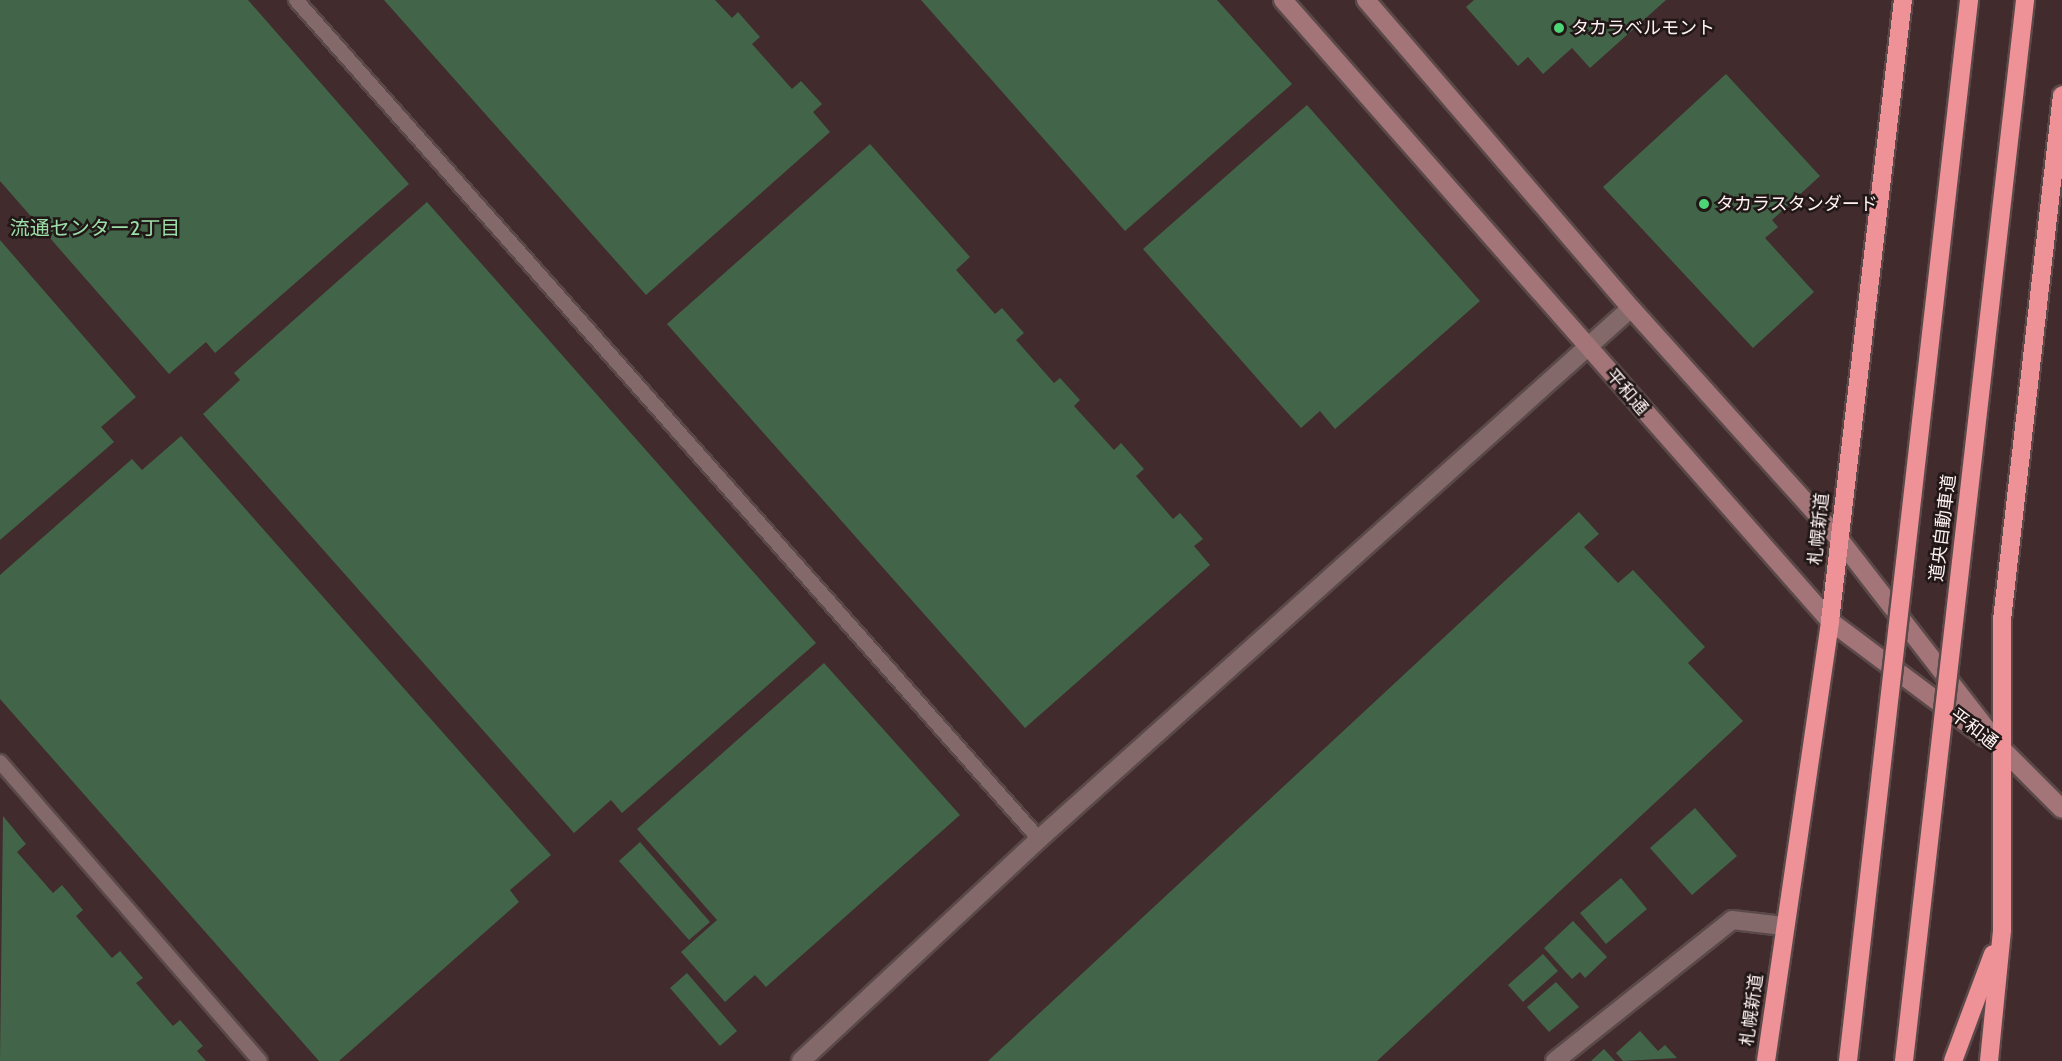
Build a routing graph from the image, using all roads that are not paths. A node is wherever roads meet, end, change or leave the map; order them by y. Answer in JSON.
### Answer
{"nodes":[{"id":1,"x":296,"y":0,"type":"edge"},
{"id":2,"x":1283,"y":0,"type":"edge"},
{"id":3,"x":1903,"y":0,"type":"edge"},
{"id":4,"x":1969,"y":0,"type":"edge"},
{"id":5,"x":2025,"y":0,"type":"edge"},
{"id":6,"x":1372,"y":2,"type":"edge"},
{"id":7,"x":2062,"y":95,"type":"edge"},
{"id":8,"x":1630,"y":308,"type":"junction"},
{"id":9,"x":1589,"y":348,"type":"junction"},
{"id":10,"x":1840,"y":540,"type":"junction"},
{"id":11,"x":1830,"y":621,"type":"junction"},
{"id":12,"x":2003,"y":750,"type":"junction"},
{"id":13,"x":0,"y":762,"type":"edge"},
{"id":14,"x":2062,"y":809,"type":"edge"},
{"id":15,"x":1039,"y":839,"type":"junction"},
{"id":16,"x":1784,"y":926,"type":"junction"},
{"id":17,"x":2002,"y":930,"type":"junction"},
{"id":18,"x":260,"y":1061,"type":"edge"},
{"id":19,"x":801,"y":1061,"type":"edge"},
{"id":20,"x":1555,"y":1061,"type":"edge"},
{"id":21,"x":1766,"y":1061,"type":"edge"},
{"id":22,"x":1848,"y":1061,"type":"edge"},
{"id":23,"x":1904,"y":1061,"type":"edge"},
{"id":24,"x":1953,"y":1061,"type":"edge"},
{"id":25,"x":1989,"y":1061,"type":"edge"}],
"edges":[{"from":1,"to":15,"type":"lane"},
{"from":2,"to":9,"type":"street","name":"平和通"},
{"from":3,"to":10,"type":"highway","name":"札幌新道"},
{"from":4,"to":22,"type":"highway","name":"道央自動車道","bridge":true},
{"from":5,"to":23,"type":"highway","name":"道央自動車道","bridge":true},
{"from":6,"to":8,"type":"street","name":"平和通"},
{"from":7,"to":12,"type":"highway"},
{"from":8,"to":9,"type":"street"},
{"from":8,"to":10,"type":"street","name":"平和通"},
{"from":9,"to":11,"type":"street","name":"平和通"},
{"from":9,"to":15,"type":"street"},
{"from":10,"to":11,"type":"highway","name":"札幌新道"},
{"from":10,"to":12,"type":"street","name":"平和通"},
{"from":11,"to":12,"type":"street","name":"平和通"},
{"from":11,"to":16,"type":"highway","name":"札幌新道"},
{"from":12,"to":14,"type":"street","name":"平和通"},
{"from":12,"to":17,"type":"highway"},
{"from":13,"to":18,"type":"lane"},
{"from":15,"to":19,"type":"street"},
{"from":16,"to":20,"type":"street"},
{"from":16,"to":21,"type":"highway","name":"札幌新道"},
{"from":17,"to":24,"type":"highway"},
{"from":17,"to":25,"type":"highway"}]}
